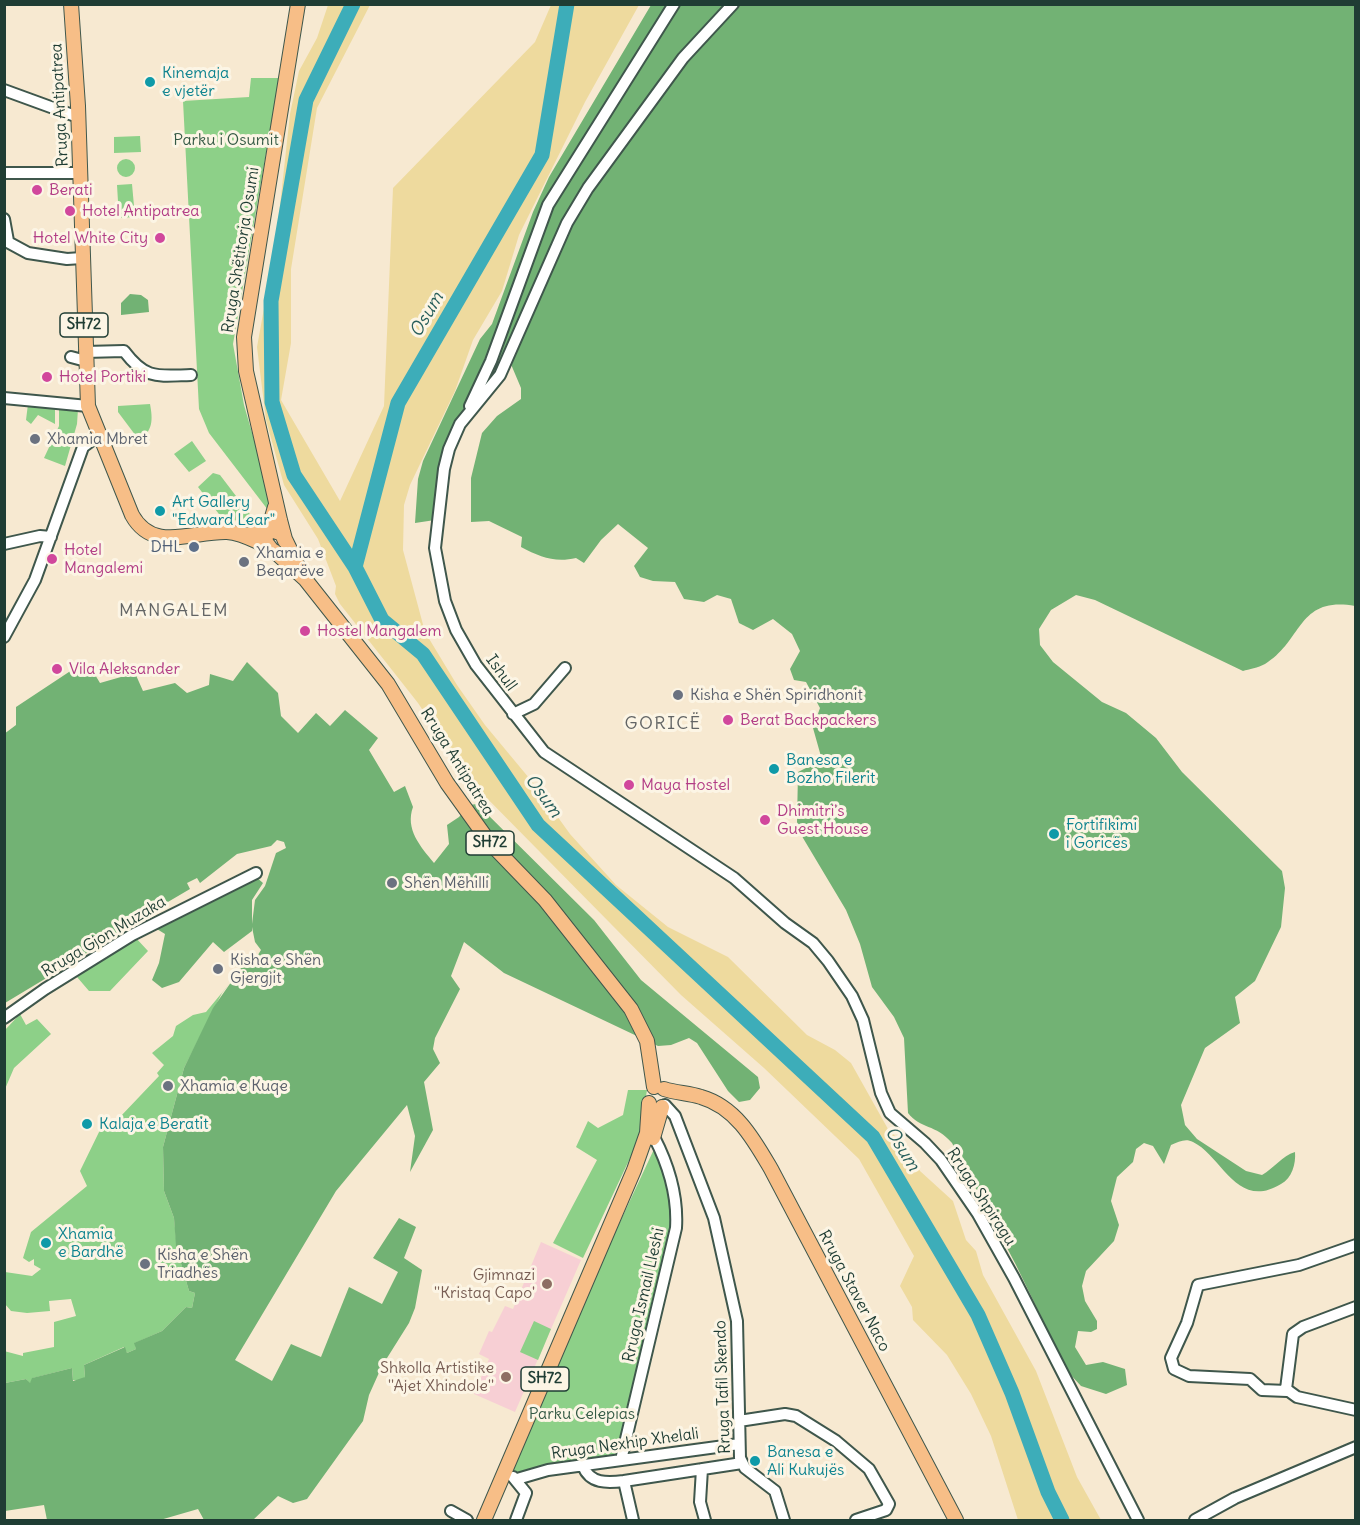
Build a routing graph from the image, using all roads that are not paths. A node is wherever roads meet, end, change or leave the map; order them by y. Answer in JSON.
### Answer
{"nodes":[{"id":1,"x":71,"y":4,"type":"edge"},
{"id":2,"x":298,"y":4,"type":"edge"},
{"id":3,"x":674,"y":4,"type":"edge"},
{"id":4,"x":733,"y":4,"type":"edge"},
{"id":5,"x":4,"y":90,"type":"edge"},
{"id":6,"x":78,"y":117,"type":"junction"},
{"id":7,"x":4,"y":172,"type":"edge"},
{"id":8,"x":80,"y":173,"type":"junction"},
{"id":9,"x":4,"y":219,"type":"edge"},
{"id":10,"x":6,"y":240,"type":"edge"},
{"id":11,"x":82,"y":258,"type":"junction"},
{"id":12,"x":85,"y":356,"type":"junction"},
{"id":13,"x":71,"y":357,"type":"dead end"},
{"id":14,"x":191,"y":375,"type":"dead end"},
{"id":15,"x":4,"y":398,"type":"edge"},
{"id":16,"x":88,"y":406,"type":"junction"},
{"id":17,"x":468,"y":412,"type":"junction"},
{"id":18,"x":99,"y":435,"type":"junction"},
{"id":19,"x":277,"y":500,"type":"junction"},
{"id":20,"x":51,"y":537,"type":"junction"},
{"id":21,"x":285,"y":539,"type":"junction"},
{"id":22,"x":270,"y":543,"type":"junction"},
{"id":23,"x":4,"y":544,"type":"edge"},
{"id":24,"x":305,"y":579,"type":"junction"},
{"id":25,"x":4,"y":637,"type":"edge"},
{"id":26,"x":565,"y":668,"type":"dead end"},
{"id":27,"x":513,"y":714,"type":"junction"},
{"id":28,"x":256,"y":873,"type":"dead end"},
{"id":29,"x":750,"y":890,"type":"joint"},
{"id":30,"x":4,"y":1018,"type":"edge"},
{"id":31,"x":660,"y":1099,"type":"junction"},
{"id":32,"x":654,"y":1137,"type":"junction"},
{"id":33,"x":606,"y":1237,"type":"junction"},
{"id":34,"x":1356,"y":1245,"type":"edge"},
{"id":35,"x":1356,"y":1307,"type":"edge"},
{"id":36,"x":1287,"y":1391,"type":"junction"},
{"id":37,"x":1356,"y":1410,"type":"edge"},
{"id":38,"x":739,"y":1421,"type":"junction"},
{"id":39,"x":738,"y":1444,"type":"junction"},
{"id":40,"x":1356,"y":1447,"type":"edge"},
{"id":41,"x":621,"y":1460,"type":"junction"},
{"id":42,"x":742,"y":1463,"type":"junction"},
{"id":43,"x":583,"y":1466,"type":"junction"},
{"id":44,"x":702,"y":1469,"type":"junction"},
{"id":45,"x":511,"y":1476,"type":"junction"},
{"id":46,"x":624,"y":1481,"type":"junction"},
{"id":47,"x":451,"y":1511,"type":"dead end"},
{"id":48,"x":467,"y":1521,"type":"edge"},
{"id":49,"x":484,"y":1521,"type":"edge"},
{"id":50,"x":516,"y":1521,"type":"edge"},
{"id":51,"x":633,"y":1521,"type":"edge"},
{"id":52,"x":705,"y":1521,"type":"edge"},
{"id":53,"x":784,"y":1521,"type":"edge"},
{"id":54,"x":856,"y":1521,"type":"edge"},
{"id":55,"x":956,"y":1521,"type":"edge"},
{"id":56,"x":1138,"y":1521,"type":"edge"},
{"id":57,"x":1195,"y":1521,"type":"edge"}],
"edges":[{"from":1,"to":6,"type":"main road","name":"Rruga Antipatrea","number":"SH72"},
{"from":2,"to":19,"type":"main road","name":"Rruga Shëtitorja Osumi"},
{"from":3,"to":17,"type":"street"},
{"from":4,"to":17,"type":"street","name":"Ishull"},
{"from":5,"to":6,"type":"street"},
{"from":6,"to":8,"type":"main road","name":"Rruga Antipatrea","number":"SH72"},
{"from":7,"to":8,"type":"street"},
{"from":8,"to":11,"type":"main road","name":"Rruga Antipatrea","number":"SH72"},
{"from":9,"to":10,"type":"street"},
{"from":10,"to":11,"type":"street"},
{"from":11,"to":12,"type":"main road","name":"Rruga Antipatrea","number":"SH72"},
{"from":12,"to":13,"type":"street"},
{"from":12,"to":14,"type":"street"},
{"from":12,"to":16,"type":"main road","name":"Rruga Antipatrea","number":"SH72"},
{"from":15,"to":16,"type":"street"},
{"from":16,"to":18,"type":"main road","name":"Rruga Antipatrea","number":"SH72"},
{"from":17,"to":27,"type":"street","name":"Ishull"},
{"from":18,"to":20,"type":"street"},
{"from":18,"to":22,"type":"main road","name":"Rruga Antipatrea","number":"SH72"},
{"from":19,"to":21,"type":"main road","name":"Rruga Shëtitorja Osumi"},
{"from":19,"to":22,"type":"main road","name":"Rruga Shëtitorja Osumi"},
{"from":20,"to":23,"type":"street"},
{"from":20,"to":25,"type":"street"},
{"from":21,"to":22,"type":"main road","number":"SH72"},
{"from":21,"to":24,"type":"main road","name":"Rruga Shëtitorja Osumi","number":"SH72"},
{"from":22,"to":24,"type":"main road","name":"Rruga Antipatrea","number":"SH72"},
{"from":24,"to":31,"type":"main road","name":"Rruga Antipatrea","number":"SH72"},
{"from":26,"to":27,"type":"street"},
{"from":27,"to":29,"type":"street","name":"Ishull"},
{"from":28,"to":30,"type":"street","name":"Rruga Gjon Muzaka"},
{"from":29,"to":56,"type":"street","name":"Rruga Shpiragu"},
{"from":31,"to":32,"type":"main road","name":"Rruga Antipatrea","number":"SH72"},
{"from":31,"to":33,"type":"main road","name":"Rruga Antipatrea","number":"SH72"},
{"from":31,"to":38,"type":"street","name":"Rruga Tafil Skendo"},
{"from":31,"to":55,"type":"main road","name":"Rruga Staver Naco"},
{"from":32,"to":33,"type":"main road","name":"Rruga Antipatrea","number":"SH72"},
{"from":32,"to":41,"type":"street","name":"Rruga Ismail Lleshi"},
{"from":33,"to":45,"type":"main road","name":"Rruga Antipatrea","number":"SH72"},
{"from":34,"to":36,"type":"street"},
{"from":35,"to":36,"type":"street"},
{"from":36,"to":37,"type":"street"},
{"from":38,"to":39,"type":"street","name":"Rruga Tafil Skendo"},
{"from":38,"to":54,"type":"street"},
{"from":39,"to":41,"type":"street","name":"Rruga Nexhip Xhelali"},
{"from":39,"to":42,"type":"street","name":"Rruga Tafil Skendo"},
{"from":40,"to":57,"type":"street"},
{"from":41,"to":43,"type":"street","name":"Rruga Nexhip Xhelali"},
{"from":42,"to":44,"type":"street"},
{"from":42,"to":53,"type":"street","name":"Rruga Tafil Skendo"},
{"from":43,"to":45,"type":"street","name":"Rruga Nexhip Xhelali"},
{"from":43,"to":46,"type":"street"},
{"from":44,"to":46,"type":"street"},
{"from":44,"to":52,"type":"street"},
{"from":45,"to":49,"type":"main road","name":"Rruga Antipatrea","number":"SH72"},
{"from":45,"to":50,"type":"street"},
{"from":46,"to":51,"type":"street"},
{"from":47,"to":48,"type":"street"}]}
